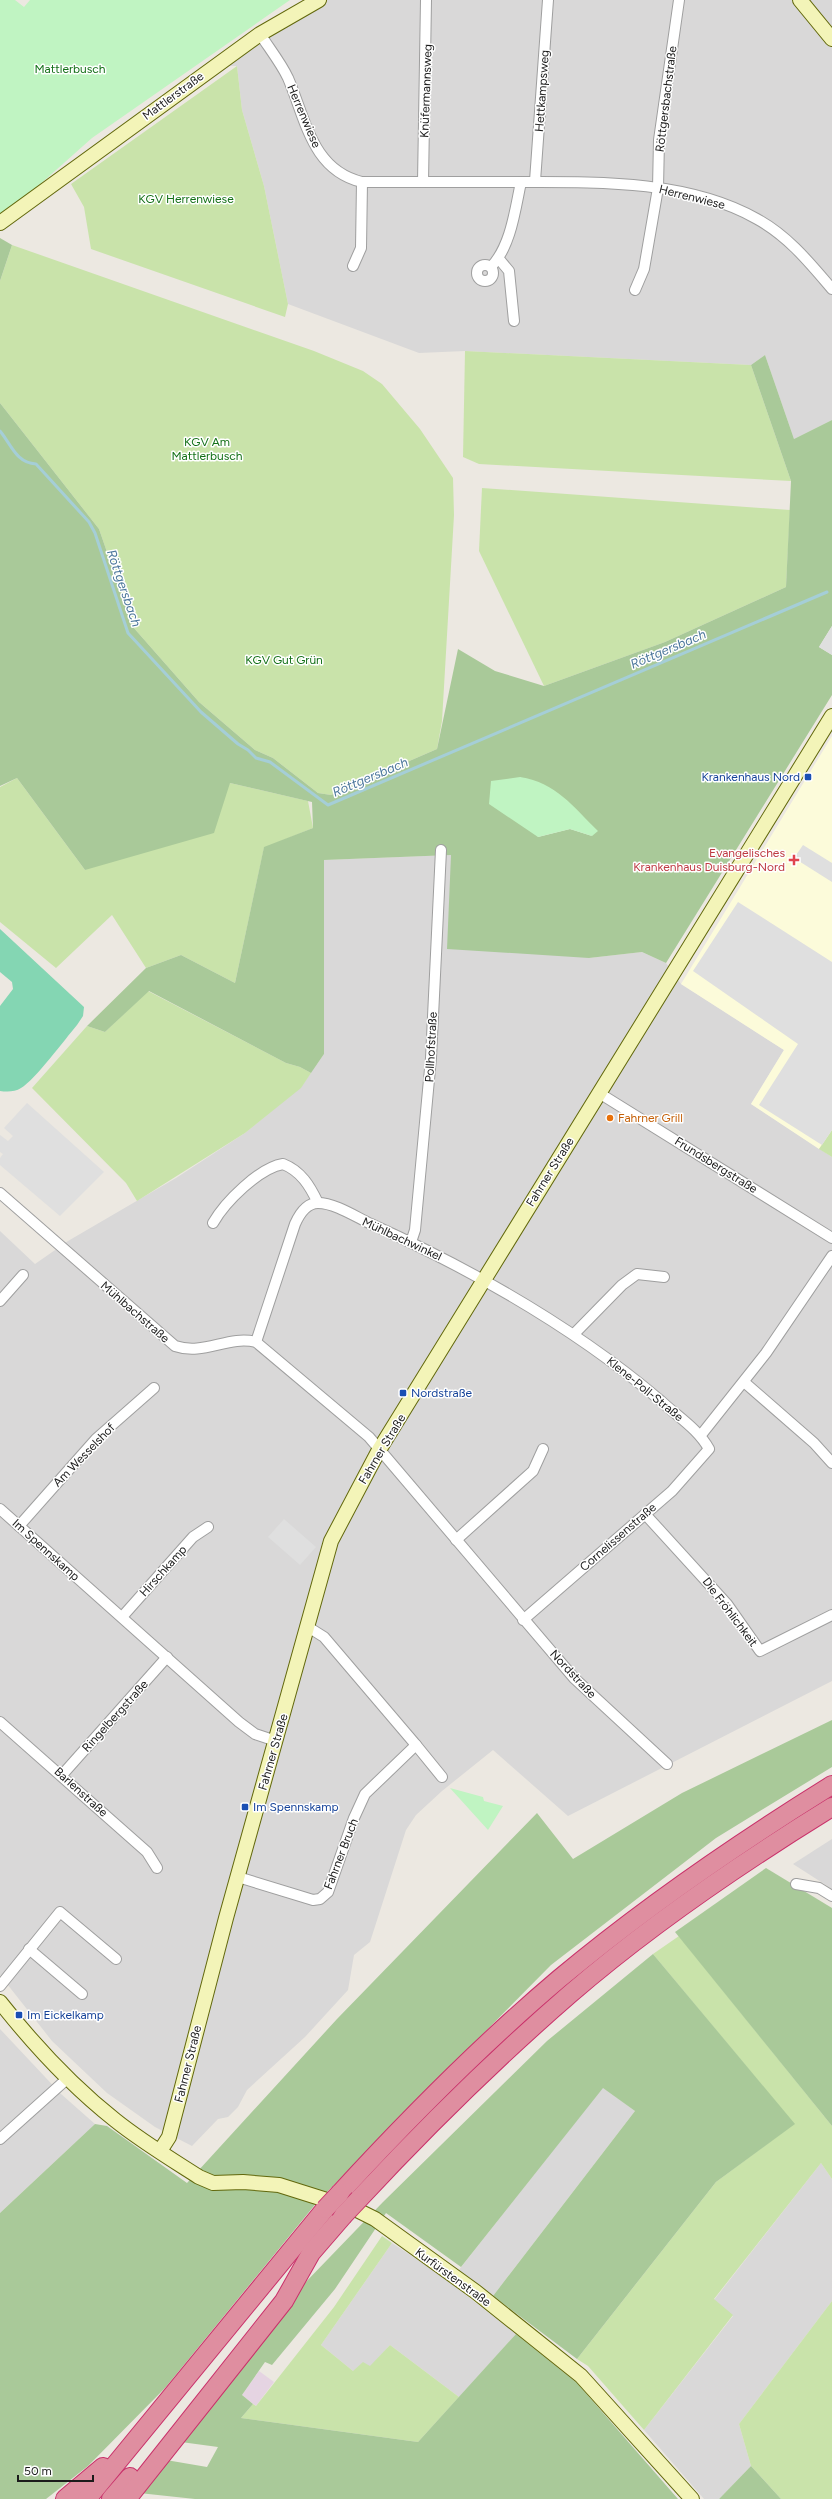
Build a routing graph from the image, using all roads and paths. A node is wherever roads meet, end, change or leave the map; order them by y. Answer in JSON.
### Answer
{"nodes":[{"id":1,"x":319,"y":0,"type":"edge"},
{"id":2,"x":426,"y":0,"type":"edge"},
{"id":3,"x":548,"y":0,"type":"edge"},
{"id":4,"x":679,"y":0,"type":"edge"},
{"id":5,"x":800,"y":0,"type":"edge"},
{"id":6,"x":260,"y":34,"type":"junction"},
{"id":7,"x":832,"y":39,"type":"edge"},
{"id":8,"x":535,"y":181,"type":"junction"},
{"id":9,"x":362,"y":182,"type":"junction"},
{"id":10,"x":423,"y":182,"type":"junction"},
{"id":11,"x":521,"y":182,"type":"junction"},
{"id":12,"x":658,"y":188,"type":"junction"},
{"id":13,"x":0,"y":223,"type":"edge"},
{"id":14,"x":499,"y":259,"type":"junction"},
{"id":15,"x":353,"y":266,"type":"dead end"},
{"id":16,"x":491,"y":267,"type":"dead end"},
{"id":17,"x":832,"y":289,"type":"edge"},
{"id":18,"x":635,"y":290,"type":"dead end"},
{"id":19,"x":514,"y":321,"type":"dead end"},
{"id":20,"x":832,"y":716,"type":"edge"},
{"id":21,"x":441,"y":850,"type":"dead end"},
{"id":22,"x":599,"y":1093,"type":"junction"},
{"id":23,"x":0,"y":1193,"type":"edge"},
{"id":24,"x":318,"y":1203,"type":"junction"},
{"id":25,"x":213,"y":1223,"type":"dead end"},
{"id":26,"x":832,"y":1238,"type":"edge"},
{"id":27,"x":411,"y":1242,"type":"junction"},
{"id":28,"x":832,"y":1256,"type":"edge"},
{"id":29,"x":23,"y":1275,"type":"dead end"},
{"id":30,"x":664,"y":1277,"type":"dead end"},
{"id":31,"x":484,"y":1279,"type":"junction"},
{"id":32,"x":0,"y":1301,"type":"edge"},
{"id":33,"x":574,"y":1334,"type":"junction"},
{"id":34,"x":256,"y":1342,"type":"junction"},
{"id":35,"x":744,"y":1382,"type":"junction"},
{"id":36,"x":154,"y":1388,"type":"dead end"},
{"id":37,"x":701,"y":1435,"type":"junction"},
{"id":38,"x":543,"y":1449,"type":"dead end"},
{"id":39,"x":379,"y":1450,"type":"junction"},
{"id":40,"x":709,"y":1450,"type":"joint"},
{"id":41,"x":832,"y":1463,"type":"edge"},
{"id":42,"x":0,"y":1509,"type":"edge"},
{"id":43,"x":645,"y":1514,"type":"junction"},
{"id":44,"x":19,"y":1526,"type":"junction"},
{"id":45,"x":208,"y":1527,"type":"dead end"},
{"id":46,"x":456,"y":1540,"type":"junction"},
{"id":47,"x":832,"y":1614,"type":"edge"},
{"id":48,"x":122,"y":1617,"type":"junction"},
{"id":49,"x":523,"y":1620,"type":"junction"},
{"id":50,"x":308,"y":1627,"type":"junction"},
{"id":51,"x":167,"y":1658,"type":"junction"},
{"id":52,"x":0,"y":1722,"type":"edge"},
{"id":53,"x":276,"y":1741,"type":"junction"},
{"id":54,"x":416,"y":1745,"type":"junction"},
{"id":55,"x":667,"y":1764,"type":"dead end"},
{"id":56,"x":62,"y":1775,"type":"junction"},
{"id":57,"x":442,"y":1777,"type":"dead end"},
{"id":58,"x":832,"y":1785,"type":"edge"},
{"id":59,"x":832,"y":1807,"type":"edge"},
{"id":60,"x":157,"y":1868,"type":"dead end"},
{"id":61,"x":238,"y":1877,"type":"junction"},
{"id":62,"x":796,"y":1884,"type":"dead end"},
{"id":63,"x":832,"y":1896,"type":"edge"},
{"id":64,"x":29,"y":1949,"type":"junction"},
{"id":65,"x":116,"y":1959,"type":"dead end"},
{"id":66,"x":0,"y":1986,"type":"edge"},
{"id":67,"x":82,"y":1994,"type":"dead end"},
{"id":68,"x":0,"y":2002,"type":"edge"},
{"id":69,"x":68,"y":2078,"type":"junction"},
{"id":70,"x":0,"y":2139,"type":"edge"},
{"id":71,"x":160,"y":2151,"type":"junction"},
{"id":72,"x":308,"y":2258,"type":"junction"},
{"id":73,"x":140,"y":2436,"type":"junction"},
{"id":74,"x":65,"y":2499,"type":"edge"},
{"id":75,"x":87,"y":2499,"type":"edge"},
{"id":76,"x":111,"y":2499,"type":"edge"},
{"id":77,"x":126,"y":2499,"type":"edge"},
{"id":78,"x":692,"y":2499,"type":"edge"}],
"edges":[{"from":1,"to":6,"type":"street","name":"Mattlerstraße"},
{"from":2,"to":10,"type":"street","name":"Knüfermannsweg"},
{"from":3,"to":8,"type":"street","name":"Hettkampsweg"},
{"from":4,"to":12,"type":"street","name":"Röttgersbachstraße"},
{"from":5,"to":7,"type":"street"},
{"from":6,"to":9,"type":"street","name":"Herrenwiese"},
{"from":6,"to":13,"type":"street","name":"Mattlerstraße"},
{"from":8,"to":11,"type":"street","name":"Herrenwiese"},
{"from":8,"to":12,"type":"street","name":"Herrenwiese"},
{"from":9,"to":10,"type":"street","name":"Herrenwiese"},
{"from":9,"to":15,"type":"street"},
{"from":10,"to":11,"type":"street","name":"Herrenwiese"},
{"from":11,"to":14,"type":"street"},
{"from":12,"to":17,"type":"street","name":"Herrenwiese"},
{"from":12,"to":18,"type":"street","name":"Röttgersbachstraße"},
{"from":14,"to":16,"type":"street"},
{"from":14,"to":19,"type":"street"},
{"from":20,"to":22,"type":"street","name":"Fahrner Straße"},
{"from":21,"to":27,"type":"street","name":"Pollhofstraße"},
{"from":22,"to":26,"type":"street","name":"Frundsbergstraße"},
{"from":22,"to":31,"type":"street","name":"Fahrner Straße"},
{"from":23,"to":34,"type":"street","name":"Mühlbachstraße"},
{"from":24,"to":25,"type":"street"},
{"from":24,"to":27,"type":"street","name":"Mühlbachwinkel"},
{"from":24,"to":34,"type":"street"},
{"from":27,"to":31,"type":"street","name":"Mühlbachwinkel"},
{"from":28,"to":35,"type":"street"},
{"from":29,"to":32,"type":"street"},
{"from":30,"to":33,"type":"street"},
{"from":31,"to":33,"type":"street","name":"Klene-Poll-Straße"},
{"from":31,"to":39,"type":"street","name":"Fahrner Straße"},
{"from":33,"to":37,"type":"street","name":"Klene-Poll-Straße"},
{"from":34,"to":39,"type":"street"},
{"from":35,"to":37,"type":"street"},
{"from":35,"to":41,"type":"street"},
{"from":36,"to":44,"type":"street","name":"Am Wesselshof"},
{"from":37,"to":40,"type":"street","name":"Klene-Poll-Straße"},
{"from":38,"to":46,"type":"street"},
{"from":39,"to":46,"type":"street","name":"Nordstraße"},
{"from":39,"to":50,"type":"street","name":"Fahrner Straße"},
{"from":40,"to":43,"type":"street","name":"Cornelissenstraße"},
{"from":42,"to":44,"type":"street","name":"Im Spennskamp"},
{"from":43,"to":47,"type":"street","name":"Die Fröhlichkeit"},
{"from":43,"to":49,"type":"street","name":"Cornelissenstraße"},
{"from":44,"to":48,"type":"street","name":"Im Spennskamp"},
{"from":45,"to":48,"type":"street","name":"Hirschkamp"},
{"from":46,"to":49,"type":"street","name":"Nordstraße"},
{"from":48,"to":51,"type":"street","name":"Im Spennskamp"},
{"from":49,"to":55,"type":"street","name":"Nordstraße"},
{"from":50,"to":53,"type":"street","name":"Fahrner Straße"},
{"from":50,"to":54,"type":"street"},
{"from":51,"to":53,"type":"street","name":"Im Spennskamp"},
{"from":51,"to":56,"type":"street","name":"Ringelbergstraße"},
{"from":52,"to":56,"type":"street","name":"Barlenstraße"},
{"from":53,"to":61,"type":"street","name":"Fahrner Straße"},
{"from":54,"to":57,"type":"street"},
{"from":54,"to":61,"type":"street","name":"Fahrner Bruch"},
{"from":56,"to":60,"type":"street","name":"Barlenstraße"},
{"from":58,"to":73,"type":"highway","bridge":true},
{"from":59,"to":72,"type":"highway","bridge":true},
{"from":61,"to":71,"type":"street","name":"Fahrner Straße"},
{"from":62,"to":63,"type":"street"},
{"from":64,"to":65,"type":"street"},
{"from":64,"to":66,"type":"street"},
{"from":64,"to":67,"type":"street"},
{"from":68,"to":69,"type":"street"},
{"from":69,"to":70,"type":"street"},
{"from":69,"to":71,"type":"street"},
{"from":71,"to":78,"type":"street","name":"Kurfürstenstraße"},
{"from":72,"to":76,"type":"highway"},
{"from":72,"to":77,"type":"highway"},
{"from":73,"to":74,"type":"highway"},
{"from":73,"to":75,"type":"highway"}]}
